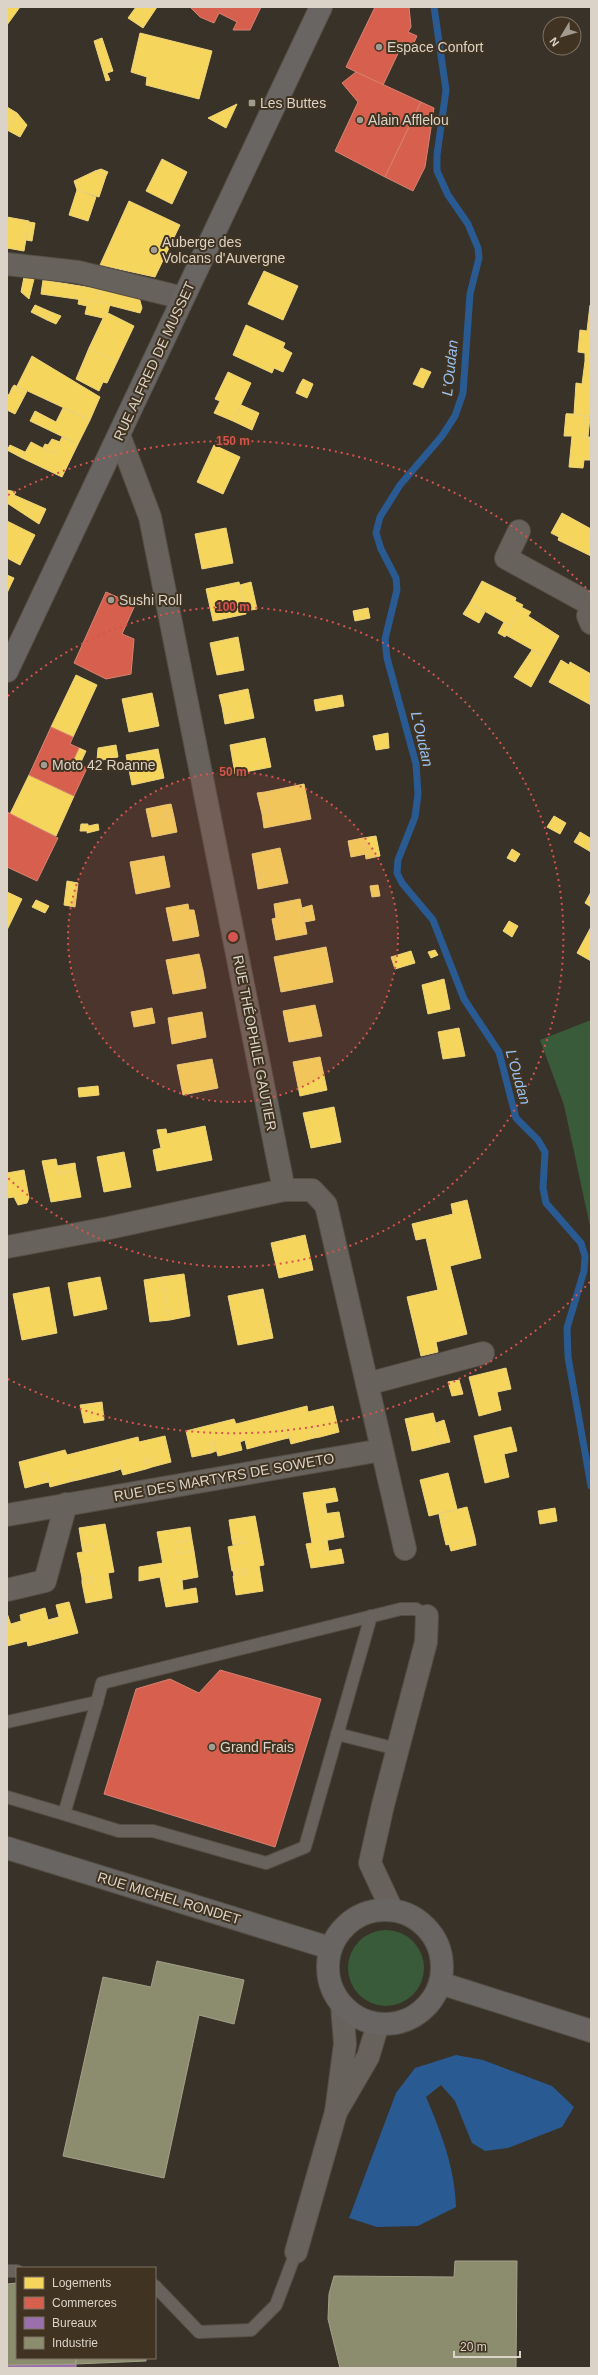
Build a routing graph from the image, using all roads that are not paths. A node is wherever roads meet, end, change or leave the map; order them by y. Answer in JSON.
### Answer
{"nodes":[{"id":1,"x":321,"y":7,"type":"edge"},
{"id":2,"x":7,"y":264,"type":"edge"},
{"id":3,"x":183,"y":298,"type":"junction"},
{"id":4,"x":119,"y":435,"type":"junction"},
{"id":5,"x":519,"y":531,"type":"dead end"},
{"id":6,"x":591,"y":610,"type":"edge"},
{"id":7,"x":7,"y":671,"type":"edge"},
{"id":8,"x":284,"y":1190,"type":"junction"},
{"id":9,"x":7,"y":1247,"type":"edge"},
{"id":10,"x":482,"y":1353,"type":"dead end"},
{"id":11,"x":367,"y":1384,"type":"junction"},
{"id":12,"x":382,"y":1450,"type":"junction"},
{"id":13,"x":66,"y":1504,"type":"junction"},
{"id":14,"x":7,"y":1515,"type":"edge"},
{"id":15,"x":405,"y":1549,"type":"dead end"},
{"id":16,"x":7,"y":1590,"type":"edge"},
{"id":17,"x":371,"y":1616,"type":"junction"},
{"id":18,"x":427,"y":1616,"type":"joint"},
{"id":19,"x":97,"y":1702,"type":"junction"},
{"id":20,"x":7,"y":1722,"type":"edge"},
{"id":21,"x":338,"y":1734,"type":"junction"},
{"id":22,"x":397,"y":1750,"type":"junction"},
{"id":23,"x":7,"y":1797,"type":"edge"},
{"id":24,"x":64,"y":1814,"type":"junction"},
{"id":25,"x":7,"y":1848,"type":"edge"},
{"id":26,"x":392,"y":1910,"type":"junction"},
{"id":27,"x":330,"y":1948,"type":"junction"},
{"id":28,"x":440,"y":1983,"type":"junction"},
{"id":29,"x":342,"y":2006,"type":"junction"},
{"id":30,"x":378,"y":2024,"type":"junction"},
{"id":31,"x":591,"y":2031,"type":"edge"},
{"id":32,"x":336,"y":2112,"type":"junction"},
{"id":33,"x":296,"y":2252,"type":"joint"},
{"id":34,"x":156,"y":2287,"type":"edge"}],
"edges":[{"from":1,"to":3,"type":"street","name":"RUE ALFRED DE MUSSET"},
{"from":2,"to":3,"type":"street"},
{"from":3,"to":4,"type":"street","name":"RUE ALFRED DE MUSSET"},
{"from":4,"to":7,"type":"street","name":"RUE ALFRED DE MUSSET"},
{"from":4,"to":8,"type":"street","name":"RUE THÉOPHILE GAUTIER"},
{"from":5,"to":6,"type":"street"},
{"from":8,"to":9,"type":"street"},
{"from":8,"to":11,"type":"street"},
{"from":10,"to":11,"type":"street"},
{"from":11,"to":12,"type":"street"},
{"from":12,"to":13,"type":"street","name":"RUE DES MARTYRS DE SOWETO"},
{"from":12,"to":15,"type":"street"},
{"from":13,"to":14,"type":"street","name":"RUE DES MARTYRS DE SOWETO"},
{"from":13,"to":16,"type":"street"},
{"from":17,"to":18,"type":"lane"},
{"from":17,"to":19,"type":"lane"},
{"from":17,"to":21,"type":"lane"},
{"from":18,"to":22,"type":"street"},
{"from":19,"to":20,"type":"lane"},
{"from":19,"to":24,"type":"lane"},
{"from":21,"to":22,"type":"lane"},
{"from":21,"to":24,"type":"lane"},
{"from":22,"to":26,"type":"street"},
{"from":23,"to":24,"type":"lane"},
{"from":25,"to":27,"type":"street","name":"RUE MICHEL RONDET"},
{"from":26,"to":27,"type":"street"},
{"from":26,"to":28,"type":"street"},
{"from":27,"to":29,"type":"street"},
{"from":28,"to":30,"type":"street"},
{"from":28,"to":31,"type":"street"},
{"from":29,"to":30,"type":"street"},
{"from":29,"to":32,"type":"street"},
{"from":30,"to":32,"type":"street"},
{"from":32,"to":33,"type":"street"},
{"from":33,"to":34,"type":"lane"}]}
